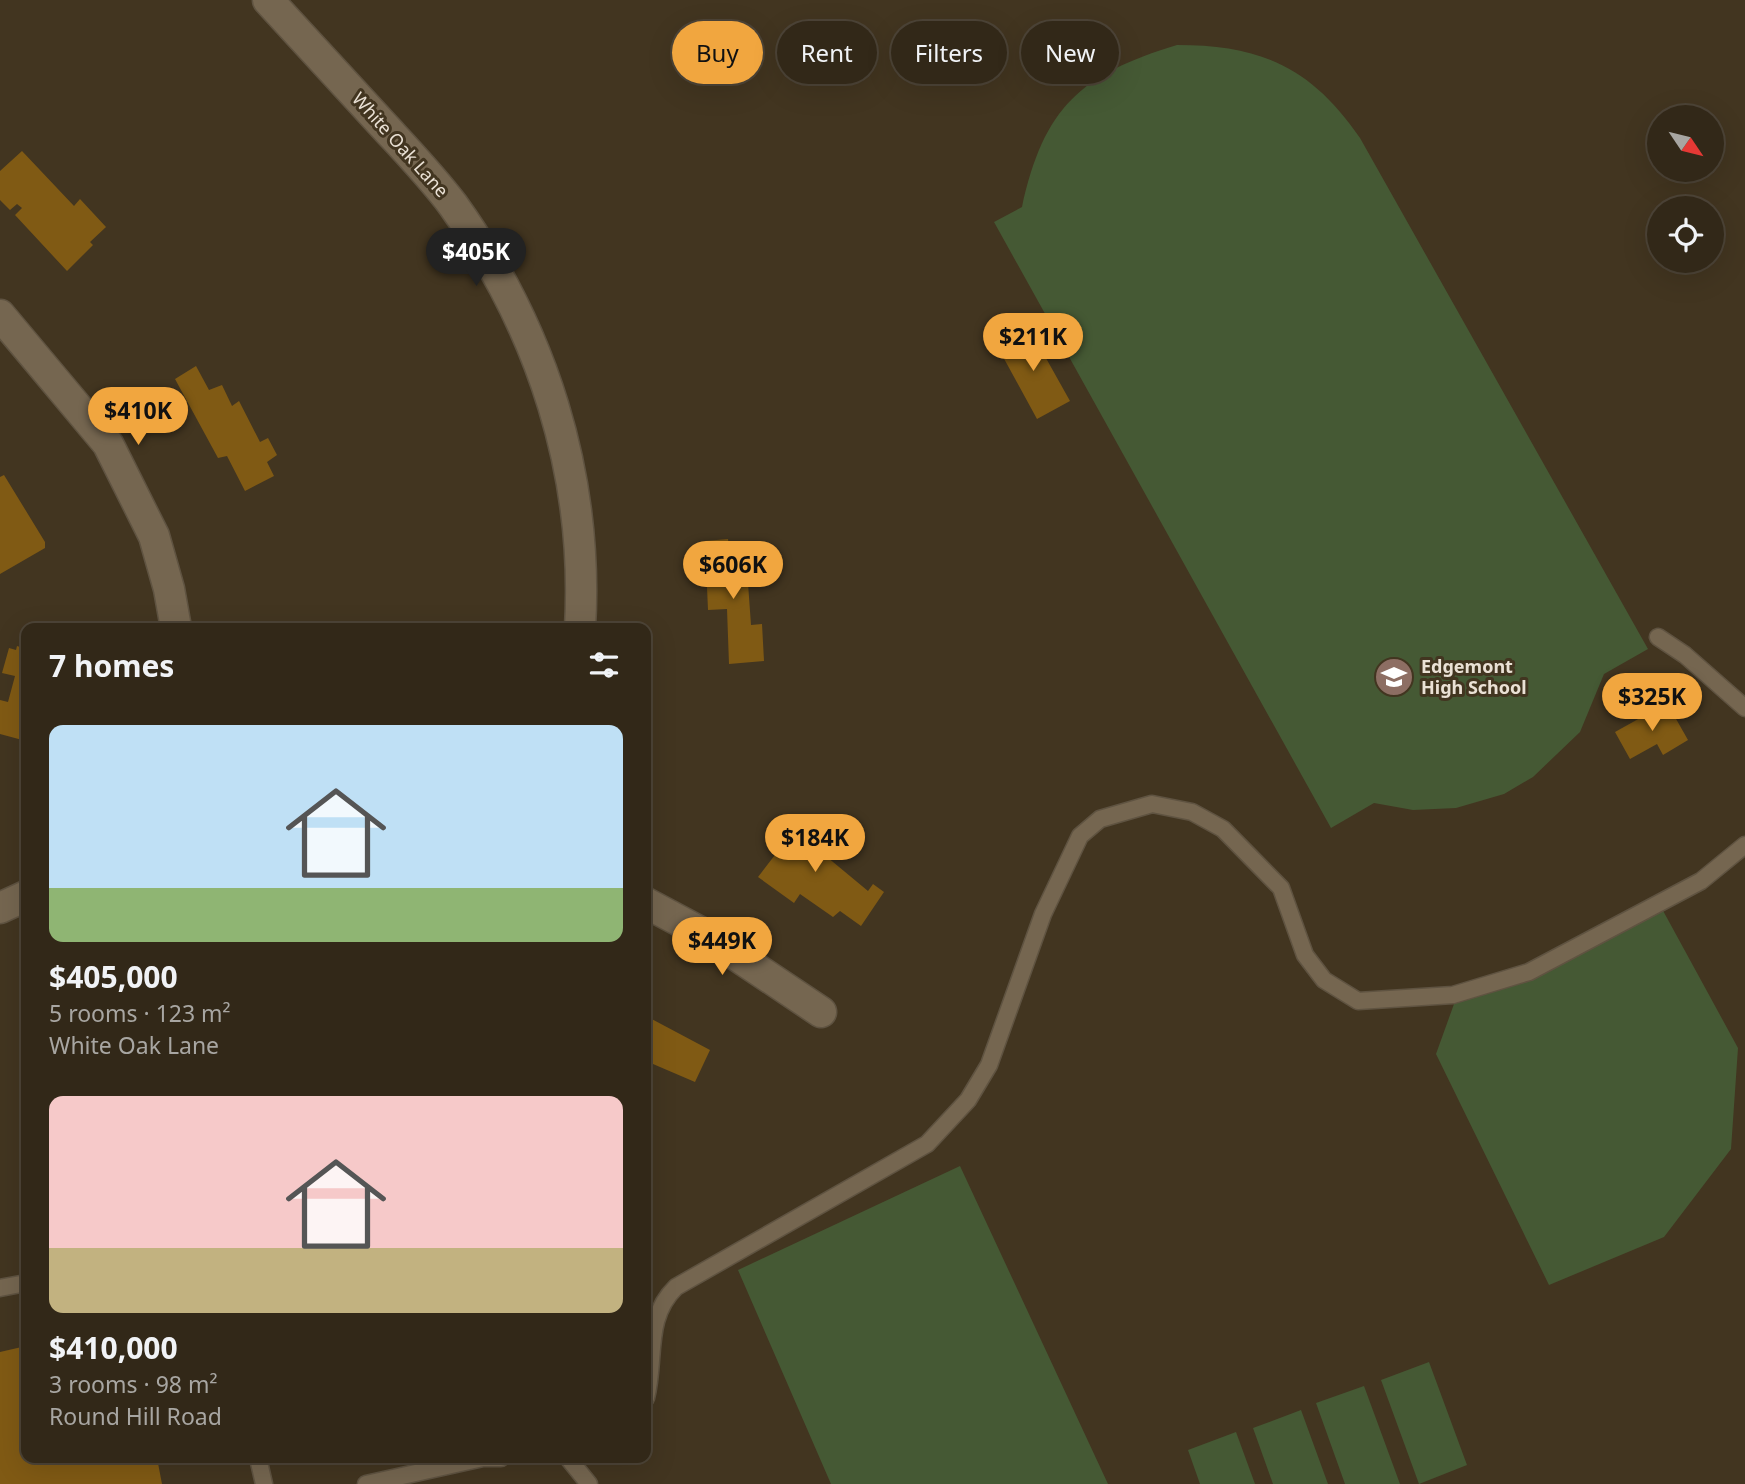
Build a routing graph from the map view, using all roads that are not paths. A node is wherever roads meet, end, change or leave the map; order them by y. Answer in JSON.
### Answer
{"nodes":[{"id":1,"x":268,"y":0,"type":"edge"},
{"id":2,"x":0,"y":315,"type":"edge"},
{"id":3,"x":175,"y":623,"type":"edge"},
{"id":4,"x":580,"y":623,"type":"edge"},
{"id":5,"x":1658,"y":637,"type":"dead end"},
{"id":6,"x":1745,"y":708,"type":"edge"},
{"id":7,"x":1745,"y":845,"type":"edge"},
{"id":8,"x":21,"y":898,"type":"edge"},
{"id":9,"x":651,"y":907,"type":"edge"},
{"id":10,"x":0,"y":908,"type":"edge"},
{"id":11,"x":821,"y":1012,"type":"dead end"},
{"id":12,"x":21,"y":1284,"type":"edge"},
{"id":13,"x":0,"y":1288,"type":"edge"},
{"id":14,"x":651,"y":1351,"type":"edge"},
{"id":15,"x":259,"y":1463,"type":"edge"},
{"id":16,"x":460,"y":1463,"type":"edge"},
{"id":17,"x":572,"y":1463,"type":"edge"},
{"id":18,"x":264,"y":1484,"type":"edge"},
{"id":19,"x":366,"y":1484,"type":"edge"},
{"id":20,"x":589,"y":1484,"type":"edge"}],
"edges":[{"from":1,"to":4,"type":"street","name":"White Oak Lane"},
{"from":2,"to":3,"type":"street"},
{"from":5,"to":6,"type":"lane"},
{"from":7,"to":14,"type":"lane"},
{"from":8,"to":10,"type":"street"},
{"from":9,"to":11,"type":"street"},
{"from":12,"to":13,"type":"lane"},
{"from":15,"to":18,"type":"lane"},
{"from":16,"to":19,"type":"lane"},
{"from":17,"to":20,"type":"lane"}]}
